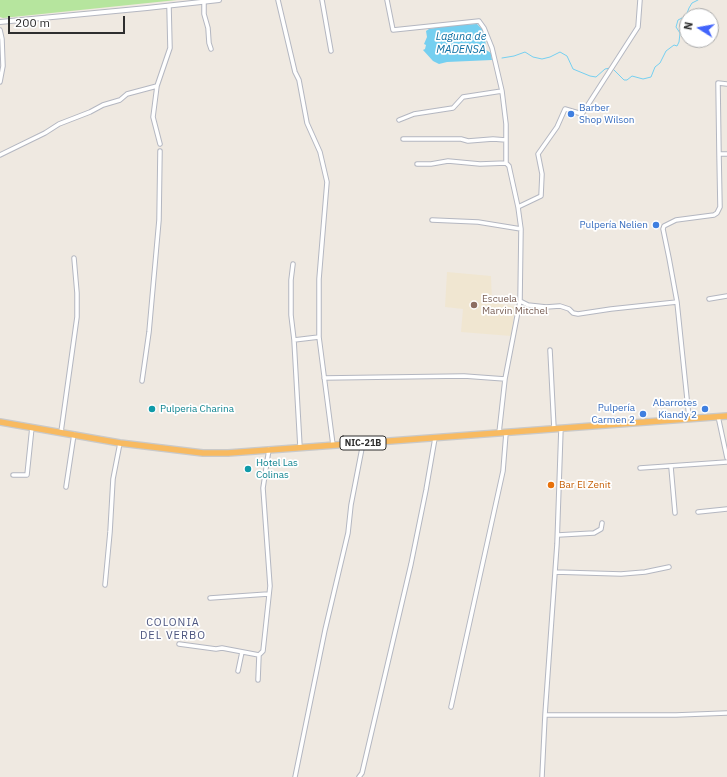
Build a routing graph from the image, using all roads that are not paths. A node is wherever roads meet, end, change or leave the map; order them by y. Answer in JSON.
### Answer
{"nodes":[{"id":1,"x":219,"y":0,"type":"edge"},
{"id":2,"x":278,"y":0,"type":"edge"},
{"id":3,"x":322,"y":0,"type":"edge"},
{"id":4,"x":386,"y":0,"type":"edge"},
{"id":5,"x":640,"y":0,"type":"edge"},
{"id":6,"x":204,"y":2,"type":"junction"},
{"id":7,"x":168,"y":6,"type":"junction"},
{"id":8,"x":0,"y":22,"type":"edge"},
{"id":9,"x":0,"y":30,"type":"edge"},
{"id":10,"x":211,"y":49,"type":"dead end"},
{"id":11,"x":332,"y":51,"type":"dead end"},
{"id":12,"x":0,"y":76,"type":"edge"},
{"id":13,"x":0,"y":82,"type":"edge"},
{"id":14,"x":727,"y":84,"type":"edge"},
{"id":15,"x":157,"y":86,"type":"junction"},
{"id":16,"x":502,"y":91,"type":"junction"},
{"id":17,"x":399,"y":120,"type":"dead end"},
{"id":18,"x":403,"y":139,"type":"dead end"},
{"id":19,"x":506,"y":140,"type":"junction"},
{"id":20,"x":160,"y":144,"type":"dead end"},
{"id":21,"x":160,"y":151,"type":"dead end"},
{"id":22,"x":719,"y":154,"type":"junction"},
{"id":23,"x":727,"y":154,"type":"edge"},
{"id":24,"x":0,"y":155,"type":"edge"},
{"id":25,"x":417,"y":164,"type":"dead end"},
{"id":26,"x":506,"y":164,"type":"junction"},
{"id":27,"x":518,"y":206,"type":"junction"},
{"id":28,"x":432,"y":220,"type":"dead end"},
{"id":29,"x":521,"y":229,"type":"junction"},
{"id":30,"x":74,"y":258,"type":"dead end"},
{"id":31,"x":293,"y":264,"type":"dead end"},
{"id":32,"x":727,"y":296,"type":"edge"},
{"id":33,"x":708,"y":299,"type":"dead end"},
{"id":34,"x":520,"y":301,"type":"junction"},
{"id":35,"x":677,"y":302,"type":"junction"},
{"id":36,"x":320,"y":337,"type":"junction"},
{"id":37,"x":294,"y":340,"type":"junction"},
{"id":38,"x":550,"y":350,"type":"dead end"},
{"id":39,"x":324,"y":378,"type":"junction"},
{"id":40,"x":505,"y":379,"type":"junction"},
{"id":41,"x":142,"y":381,"type":"dead end"},
{"id":42,"x":718,"y":416,"type":"junction"},
{"id":43,"x":727,"y":416,"type":"edge"},
{"id":44,"x":689,"y":418,"type":"junction"},
{"id":45,"x":0,"y":422,"type":"edge"},
{"id":46,"x":32,"y":427,"type":"junction"},
{"id":47,"x":561,"y":428,"type":"junction"},
{"id":48,"x":554,"y":429,"type":"junction"},
{"id":49,"x":61,"y":432,"type":"junction"},
{"id":50,"x":500,"y":433,"type":"junction"},
{"id":51,"x":506,"y":433,"type":"junction"},
{"id":52,"x":74,"y":434,"type":"junction"},
{"id":53,"x":435,"y":438,"type":"junction"},
{"id":54,"x":120,"y":443,"type":"junction"},
{"id":55,"x":363,"y":443,"type":"junction"},
{"id":56,"x":333,"y":444,"type":"junction"},
{"id":57,"x":300,"y":447,"type":"junction"},
{"id":58,"x":269,"y":449,"type":"junction"},
{"id":59,"x":727,"y":458,"type":"edge"},
{"id":60,"x":727,"y":462,"type":"edge"},
{"id":61,"x":671,"y":467,"type":"junction"},
{"id":62,"x":640,"y":468,"type":"dead end"},
{"id":63,"x":13,"y":475,"type":"dead end"},
{"id":64,"x":66,"y":487,"type":"dead end"},
{"id":65,"x":727,"y":509,"type":"edge"},
{"id":66,"x":698,"y":512,"type":"dead end"},
{"id":67,"x":675,"y":513,"type":"dead end"},
{"id":68,"x":602,"y":524,"type":"dead end"},
{"id":69,"x":558,"y":535,"type":"junction"},
{"id":70,"x":669,"y":567,"type":"dead end"},
{"id":71,"x":555,"y":572,"type":"junction"},
{"id":72,"x":105,"y":585,"type":"dead end"},
{"id":73,"x":268,"y":594,"type":"junction"},
{"id":74,"x":210,"y":598,"type":"dead end"},
{"id":75,"x":179,"y":644,"type":"dead end"},
{"id":76,"x":242,"y":652,"type":"junction"},
{"id":77,"x":259,"y":655,"type":"junction"},
{"id":78,"x":238,"y":671,"type":"dead end"},
{"id":79,"x":258,"y":680,"type":"dead end"},
{"id":80,"x":451,"y":707,"type":"dead end"},
{"id":81,"x":727,"y":713,"type":"edge"},
{"id":82,"x":545,"y":715,"type":"junction"},
{"id":83,"x":295,"y":777,"type":"edge"},
{"id":84,"x":360,"y":777,"type":"edge"},
{"id":85,"x":542,"y":777,"type":"edge"}],
"edges":[{"from":1,"to":6,"type":"street"},
{"from":2,"to":36,"type":"street"},
{"from":3,"to":11,"type":"street"},
{"from":4,"to":16,"type":"street"},
{"from":5,"to":27,"type":"street"},
{"from":6,"to":7,"type":"street"},
{"from":6,"to":10,"type":"street"},
{"from":7,"to":8,"type":"street"},
{"from":7,"to":15,"type":"street"},
{"from":9,"to":12,"type":"street"},
{"from":12,"to":13,"type":"street"},
{"from":14,"to":22,"type":"street"},
{"from":15,"to":20,"type":"street"},
{"from":15,"to":24,"type":"street"},
{"from":16,"to":17,"type":"street"},
{"from":16,"to":19,"type":"street"},
{"from":18,"to":19,"type":"street"},
{"from":19,"to":26,"type":"street"},
{"from":21,"to":41,"type":"street"},
{"from":22,"to":23,"type":"street"},
{"from":22,"to":35,"type":"street"},
{"from":25,"to":26,"type":"street"},
{"from":26,"to":27,"type":"street"},
{"from":27,"to":29,"type":"street"},
{"from":28,"to":29,"type":"street"},
{"from":29,"to":34,"type":"street"},
{"from":30,"to":49,"type":"street"},
{"from":31,"to":37,"type":"street"},
{"from":32,"to":33,"type":"street"},
{"from":34,"to":35,"type":"street"},
{"from":34,"to":40,"type":"street"},
{"from":35,"to":44,"type":"street"},
{"from":36,"to":37,"type":"street"},
{"from":36,"to":39,"type":"street"},
{"from":37,"to":57,"type":"street"},
{"from":38,"to":48,"type":"street"},
{"from":39,"to":40,"type":"street"},
{"from":39,"to":56,"type":"street"},
{"from":40,"to":50,"type":"street"},
{"from":42,"to":43,"type":"highway","number":"NIC-21B"},
{"from":42,"to":44,"type":"highway","number":"NIC-21B"},
{"from":42,"to":59,"type":"street"},
{"from":44,"to":47,"type":"highway","number":"NIC-21B"},
{"from":45,"to":46,"type":"highway","number":"NIC-21B"},
{"from":46,"to":49,"type":"highway","number":"NIC-21B"},
{"from":46,"to":63,"type":"street"},
{"from":47,"to":48,"type":"highway","number":"NIC-21B"},
{"from":47,"to":69,"type":"street"},
{"from":48,"to":51,"type":"highway","number":"NIC-21B"},
{"from":49,"to":52,"type":"highway","number":"NIC-21B"},
{"from":50,"to":51,"type":"highway","number":"NIC-21B"},
{"from":50,"to":53,"type":"highway","number":"NIC-21B"},
{"from":51,"to":80,"type":"street"},
{"from":52,"to":54,"type":"highway","number":"NIC-21B"},
{"from":52,"to":64,"type":"street"},
{"from":53,"to":55,"type":"highway","number":"NIC-21B"},
{"from":53,"to":84,"type":"street"},
{"from":54,"to":58,"type":"highway","number":"NIC-21B"},
{"from":54,"to":72,"type":"street"},
{"from":55,"to":56,"type":"highway","number":"NIC-21B"},
{"from":55,"to":83,"type":"street"},
{"from":56,"to":57,"type":"highway","number":"NIC-21B"},
{"from":57,"to":58,"type":"highway","number":"NIC-21B"},
{"from":58,"to":73,"type":"street"},
{"from":60,"to":61,"type":"street"},
{"from":61,"to":62,"type":"street"},
{"from":61,"to":67,"type":"street"},
{"from":65,"to":66,"type":"street"},
{"from":68,"to":69,"type":"street"},
{"from":69,"to":71,"type":"street"},
{"from":70,"to":71,"type":"street"},
{"from":71,"to":82,"type":"street"},
{"from":73,"to":74,"type":"street"},
{"from":73,"to":77,"type":"street"},
{"from":75,"to":76,"type":"street"},
{"from":76,"to":77,"type":"street"},
{"from":76,"to":78,"type":"street"},
{"from":77,"to":79,"type":"street"},
{"from":81,"to":82,"type":"street"},
{"from":82,"to":85,"type":"street"}]}
